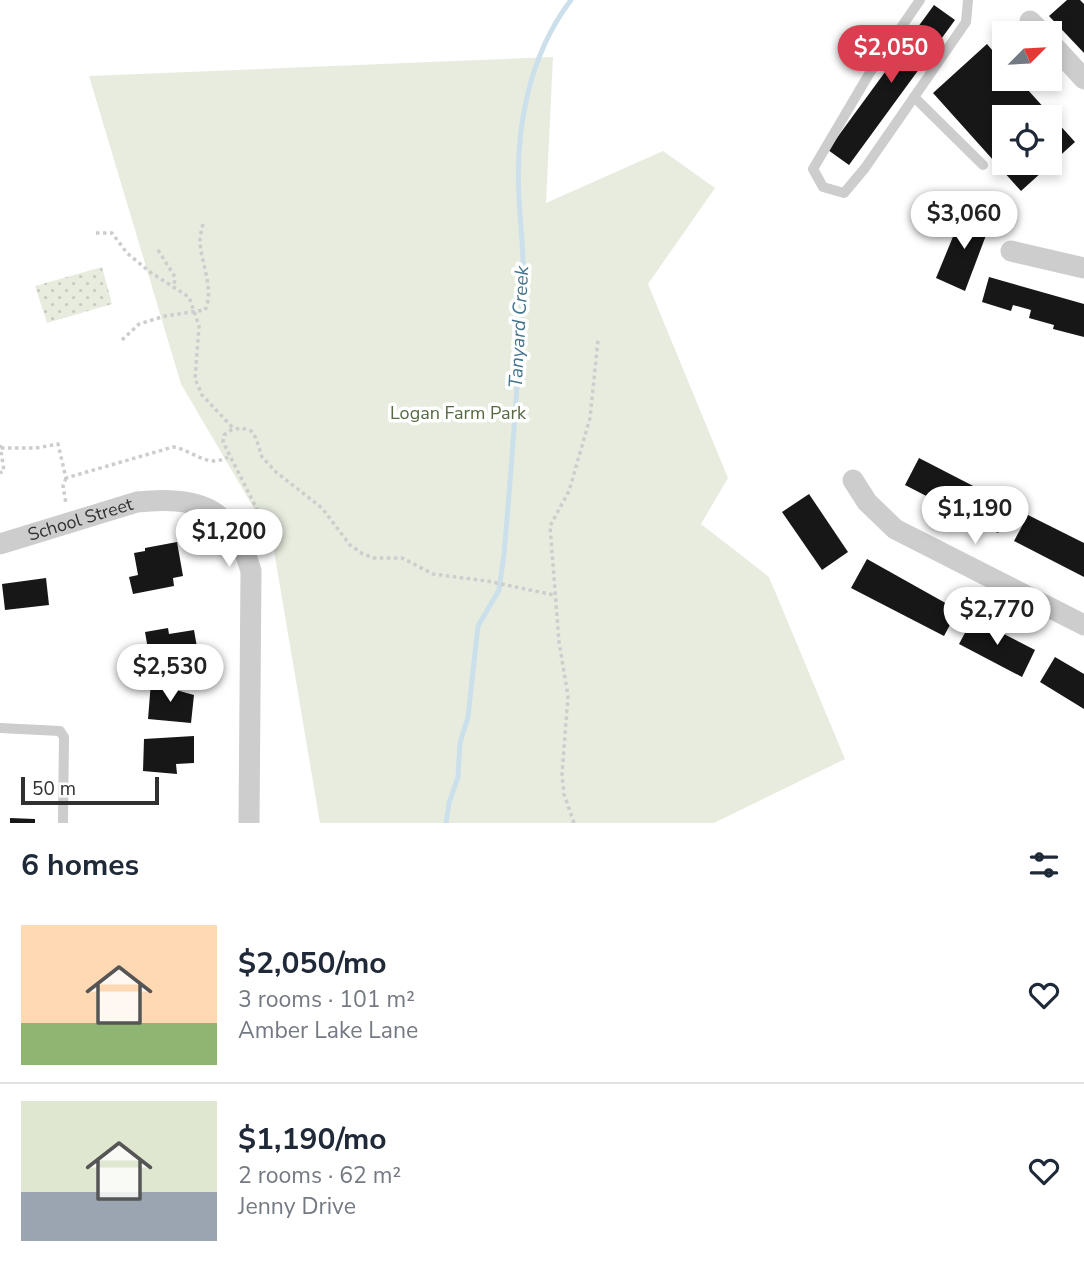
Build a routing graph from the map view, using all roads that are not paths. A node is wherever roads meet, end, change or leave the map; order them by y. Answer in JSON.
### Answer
{"nodes":[{"id":1,"x":920,"y":0,"type":"edge"},
{"id":2,"x":968,"y":0,"type":"edge"},
{"id":3,"x":1062,"y":55,"type":"edge"},
{"id":4,"x":1084,"y":79,"type":"edge"},
{"id":5,"x":914,"y":97,"type":"junction"},
{"id":6,"x":983,"y":165,"type":"dead end"},
{"id":7,"x":1011,"y":251,"type":"dead end"},
{"id":8,"x":1084,"y":268,"type":"edge"},
{"id":9,"x":853,"y":480,"type":"dead end"},
{"id":10,"x":0,"y":544,"type":"edge"},
{"id":11,"x":1084,"y":625,"type":"edge"},
{"id":12,"x":0,"y":728,"type":"edge"},
{"id":13,"x":64,"y":823,"type":"edge"},
{"id":14,"x":249,"y":823,"type":"edge"}],
"edges":[{"from":1,"to":5,"type":"lane"},
{"from":2,"to":5,"type":"lane"},
{"from":3,"to":4,"type":"street"},
{"from":5,"to":6,"type":"lane"},
{"from":7,"to":8,"type":"street"},
{"from":9,"to":11,"type":"street"},
{"from":10,"to":14,"type":"street","name":"School Street"},
{"from":12,"to":13,"type":"lane"}]}
